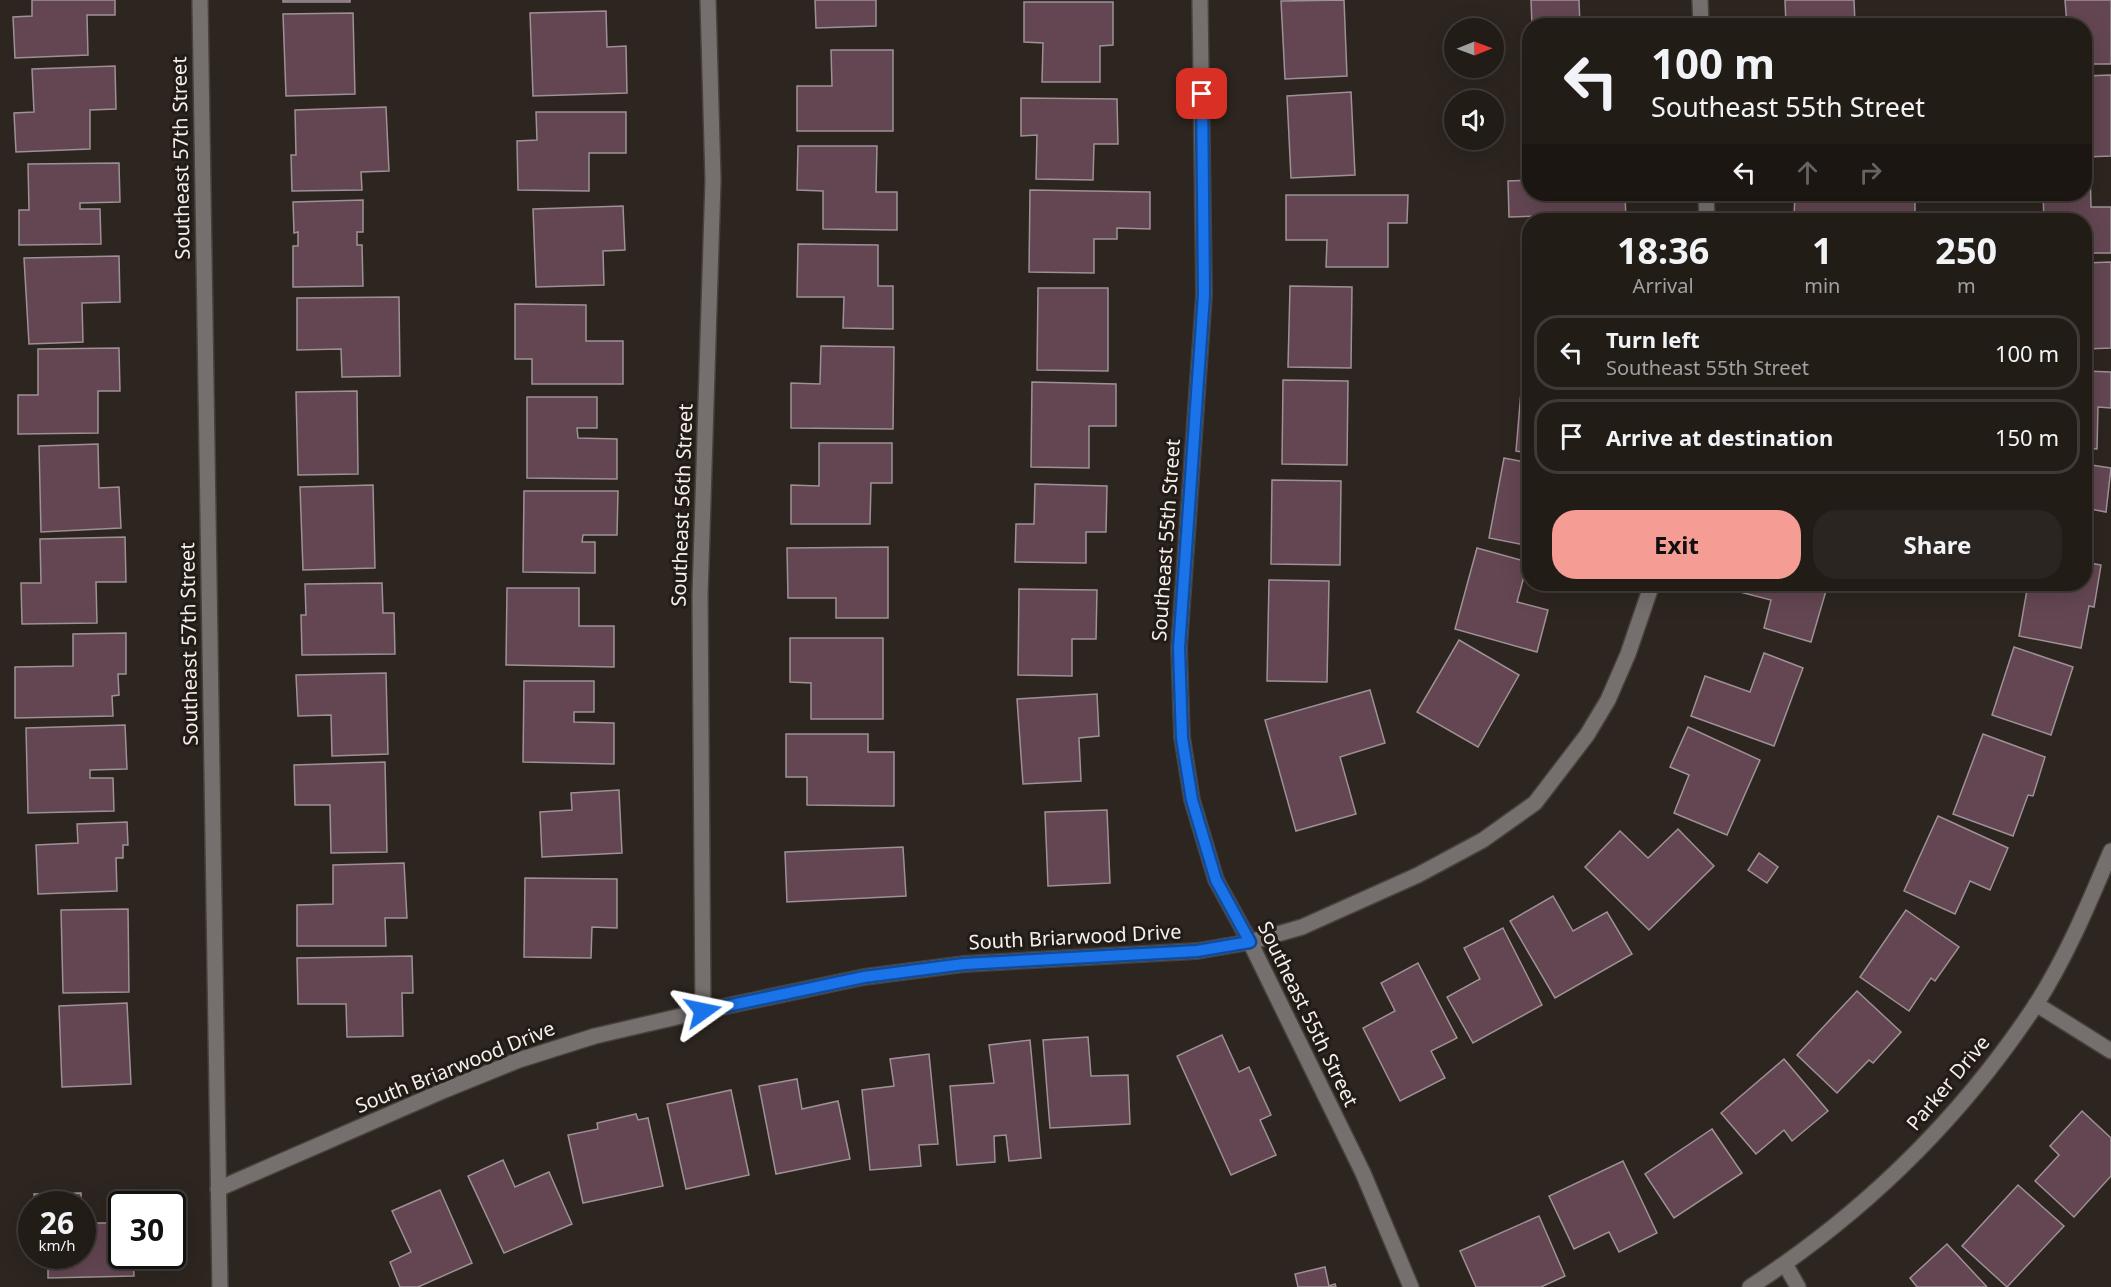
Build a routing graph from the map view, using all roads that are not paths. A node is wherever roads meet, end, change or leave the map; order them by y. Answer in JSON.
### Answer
{"nodes":[{"id":1,"x":200,"y":0,"type":"edge"},
{"id":2,"x":708,"y":0,"type":"edge"},
{"id":3,"x":1200,"y":0,"type":"edge"},
{"id":4,"x":1700,"y":0,"type":"edge"},
{"id":5,"x":1701,"y":18,"type":"edge"},
{"id":6,"x":1650,"y":591,"type":"edge"},
{"id":7,"x":2111,"y":851,"type":"edge"},
{"id":8,"x":1250,"y":942,"type":"junction"},
{"id":9,"x":2036,"y":1004,"type":"junction"},
{"id":10,"x":703,"y":1011,"type":"junction"},
{"id":11,"x":2111,"y":1052,"type":"edge"},
{"id":12,"x":218,"y":1189,"type":"junction"},
{"id":13,"x":1785,"y":1264,"type":"junction"},
{"id":14,"x":220,"y":1287,"type":"edge"},
{"id":15,"x":1411,"y":1287,"type":"edge"},
{"id":16,"x":1750,"y":1287,"type":"edge"},
{"id":17,"x":1798,"y":1287,"type":"edge"}],
"edges":[{"from":1,"to":12,"type":"street","name":"Southeast 57th Street"},
{"from":2,"to":10,"type":"street","name":"Southeast 56th Street"},
{"from":3,"to":8,"type":"street","name":"Southeast 55th Street"},
{"from":4,"to":5,"type":"street"},
{"from":6,"to":8,"type":"street","name":"South Briarwood Drive"},
{"from":7,"to":9,"type":"street","name":"Parker Drive"},
{"from":8,"to":10,"type":"street","name":"South Briarwood Drive"},
{"from":8,"to":15,"type":"street","name":"Southeast 55th Street"},
{"from":9,"to":11,"type":"street"},
{"from":9,"to":13,"type":"street","name":"Parker Drive"},
{"from":10,"to":12,"type":"street","name":"South Briarwood Drive"},
{"from":12,"to":14,"type":"street","name":"Southeast 57th Street"},
{"from":13,"to":16,"type":"street","name":"Parker Drive"},
{"from":13,"to":17,"type":"street"}]}
